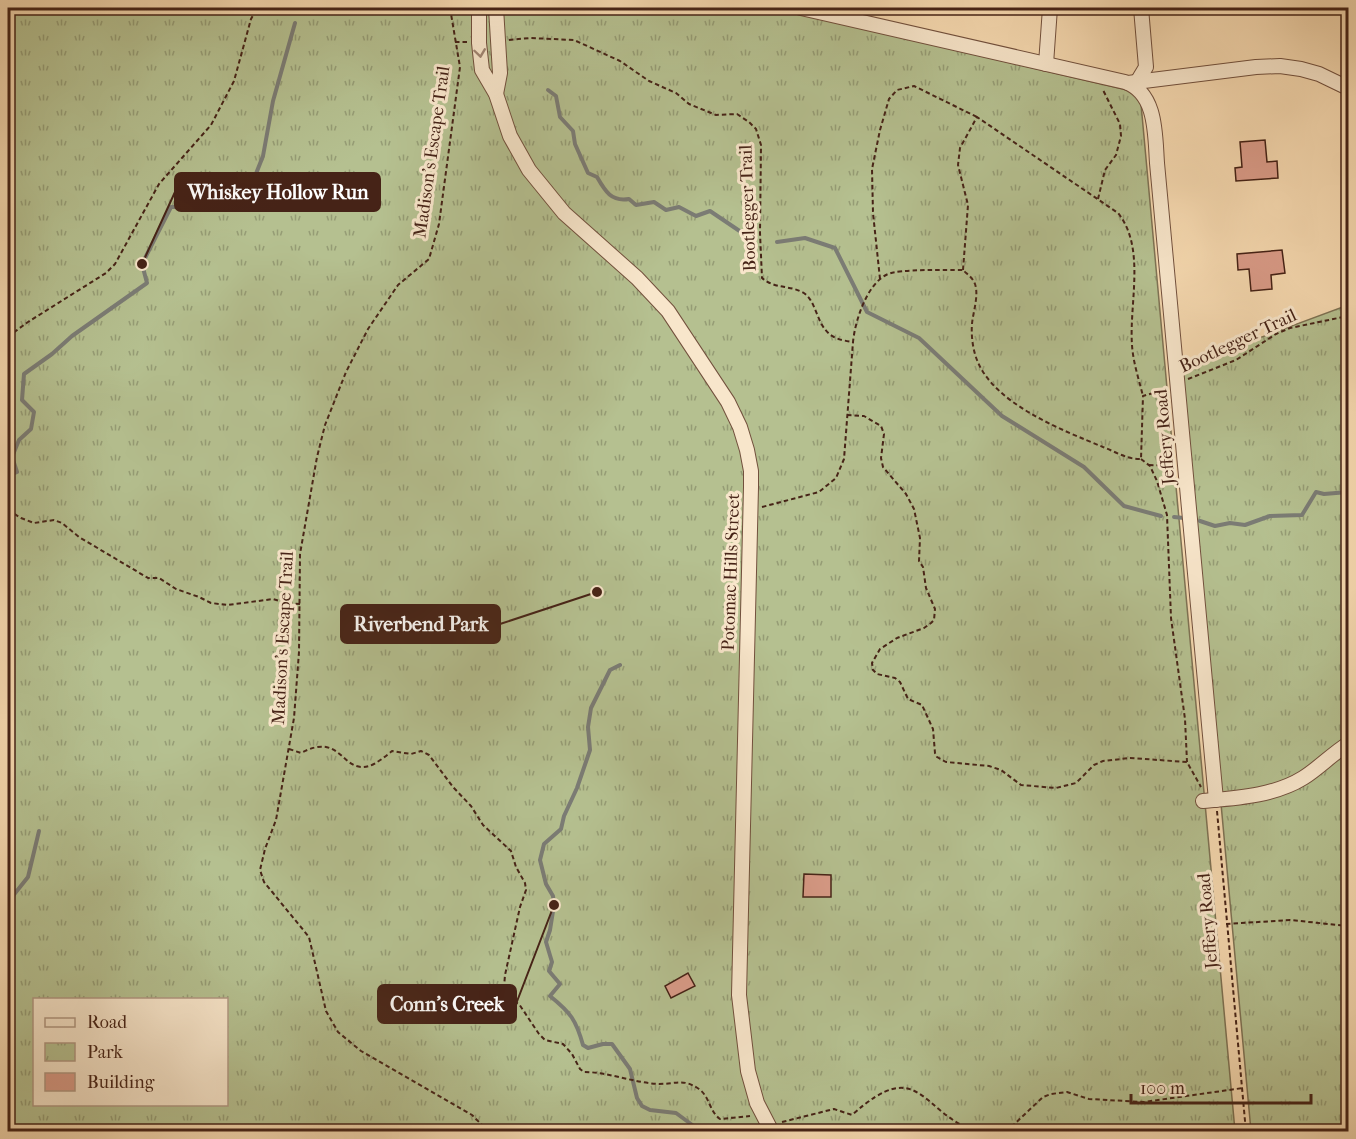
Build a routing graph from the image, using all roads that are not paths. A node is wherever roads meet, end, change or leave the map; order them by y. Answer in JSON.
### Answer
{"nodes":[{"id":1,"x":479,"y":8,"type":"edge"},
{"id":2,"x":496,"y":8,"type":"edge"},
{"id":3,"x":801,"y":8,"type":"edge"},
{"id":4,"x":1050,"y":8,"type":"edge"},
{"id":5,"x":1141,"y":8,"type":"edge"},
{"id":6,"x":1046,"y":64,"type":"junction"},
{"id":7,"x":1133,"y":83,"type":"junction"},
{"id":8,"x":1348,"y":88,"type":"edge"},
{"id":9,"x":496,"y":94,"type":"junction"},
{"id":10,"x":1348,"y":744,"type":"edge"},
{"id":11,"x":772,"y":1131,"type":"edge"}],
"edges":[{"from":1,"to":9,"type":"street","name":"Potomac Hills Street","one_way":true},
{"from":2,"to":9,"type":"street","name":"Potomac Hills Street"},
{"from":3,"to":6,"type":"street"},
{"from":4,"to":6,"type":"street"},
{"from":5,"to":7,"type":"street"},
{"from":6,"to":7,"type":"street"},
{"from":7,"to":8,"type":"street"},
{"from":7,"to":10,"type":"street","name":"Jeffery Road"},
{"from":9,"to":11,"type":"street","name":"Potomac Hills Street"}]}
